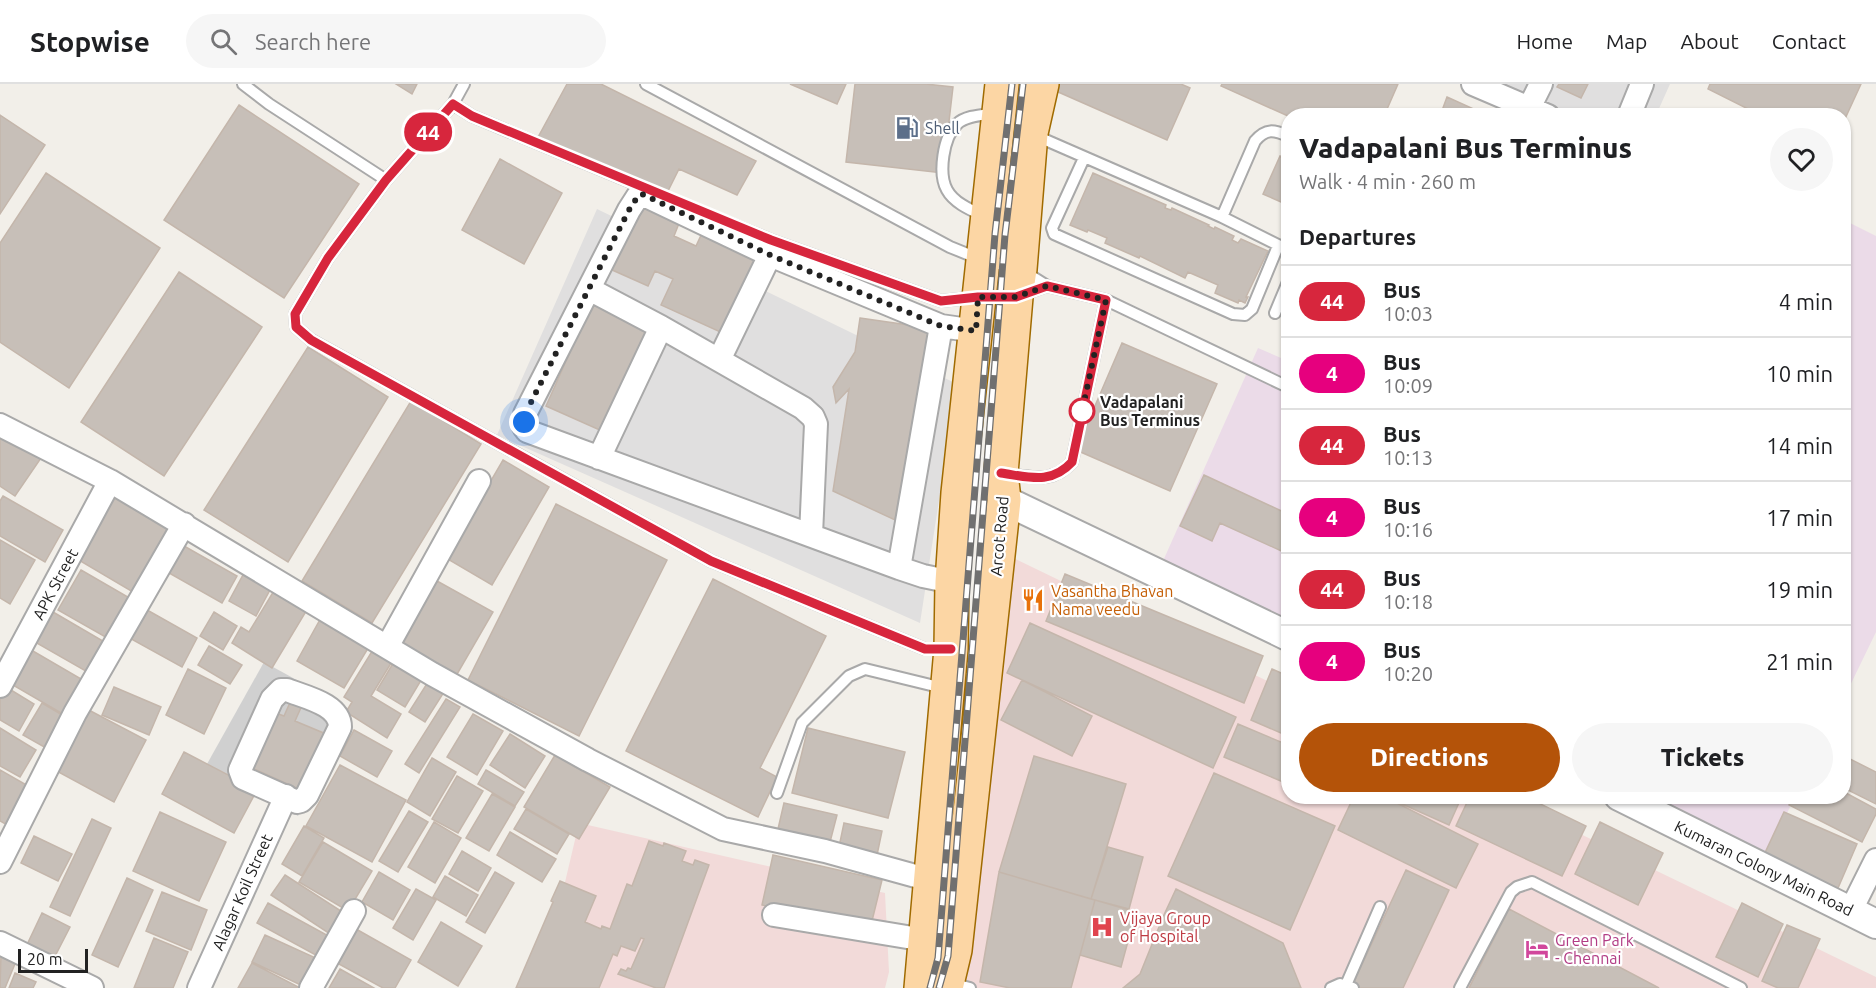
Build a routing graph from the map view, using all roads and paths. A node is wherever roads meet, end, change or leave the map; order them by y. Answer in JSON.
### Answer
{"nodes":[{"id":1,"x":243,"y":84,"type":"edge"},
{"id":2,"x":464,"y":84,"type":"edge"},
{"id":3,"x":646,"y":84,"type":"edge"},
{"id":4,"x":1042,"y":84,"type":"edge"},
{"id":5,"x":1473,"y":84,"type":"edge"},
{"id":6,"x":1541,"y":84,"type":"edge"},
{"id":7,"x":1642,"y":84,"type":"edge"},
{"id":8,"x":1000,"y":98,"type":"edge"},
{"id":9,"x":453,"y":104,"type":"junction"},
{"id":10,"x":1530,"y":108,"type":"edge"},
{"id":11,"x":1539,"y":108,"type":"edge"},
{"id":12,"x":1632,"y":108,"type":"edge"},
{"id":13,"x":1031,"y":133,"type":"junction"},
{"id":14,"x":1281,"y":133,"type":"edge"},
{"id":15,"x":1083,"y":158,"type":"junction"},
{"id":16,"x":386,"y":180,"type":"junction"},
{"id":17,"x":987,"y":217,"type":"junction"},
{"id":18,"x":1222,"y":217,"type":"junction"},
{"id":19,"x":1281,"y":247,"type":"edge"},
{"id":20,"x":1281,"y":252,"type":"edge"},
{"id":21,"x":770,"y":255,"type":"junction"},
{"id":22,"x":982,"y":260,"type":"junction"},
{"id":23,"x":1018,"y":283,"type":"junction"},
{"id":24,"x":1047,"y":286,"type":"junction"},
{"id":25,"x":589,"y":289,"type":"junction"},
{"id":26,"x":978,"y":297,"type":"junction"},
{"id":27,"x":1281,"y":299,"type":"edge"},
{"id":28,"x":1106,"y":300,"type":"junction"},
{"id":29,"x":1275,"y":314,"type":"dead end"},
{"id":30,"x":941,"y":326,"type":"junction"},
{"id":31,"x":662,"y":327,"type":"junction"},
{"id":32,"x":976,"y":331,"type":"junction"},
{"id":33,"x":719,"y":360,"type":"junction"},
{"id":34,"x":1281,"y":384,"type":"edge"},
{"id":35,"x":0,"y":425,"type":"edge"},
{"id":36,"x":599,"y":458,"type":"junction"},
{"id":37,"x":110,"y":481,"type":"junction"},
{"id":38,"x":479,"y":481,"type":"dead end"},
{"id":39,"x":1003,"y":487,"type":"junction"},
{"id":40,"x":184,"y":524,"type":"junction"},
{"id":41,"x":811,"y":536,"type":"junction"},
{"id":42,"x":899,"y":568,"type":"junction"},
{"id":43,"x":952,"y":582,"type":"junction"},
{"id":44,"x":1281,"y":632,"type":"edge"},
{"id":45,"x":387,"y":646,"type":"junction"},
{"id":46,"x":951,"y":649,"type":"junction"},
{"id":47,"x":0,"y":686,"type":"edge"},
{"id":48,"x":946,"y":689,"type":"junction"},
{"id":49,"x":777,"y":793,"type":"dead end"},
{"id":50,"x":286,"y":796,"type":"junction"},
{"id":51,"x":1635,"y":804,"type":"edge"},
{"id":52,"x":1876,"y":860,"type":"edge"},
{"id":53,"x":0,"y":862,"type":"edge"},
{"id":54,"x":930,"y":880,"type":"junction"},
{"id":55,"x":1380,"y":907,"type":"dead end"},
{"id":56,"x":1851,"y":910,"type":"junction"},
{"id":57,"x":354,"y":911,"type":"dead end"},
{"id":58,"x":774,"y":915,"type":"dead end"},
{"id":59,"x":1876,"y":924,"type":"edge"},
{"id":60,"x":925,"y":940,"type":"junction"},
{"id":61,"x":0,"y":943,"type":"edge"},
{"id":62,"x":1349,"y":986,"type":"edge"},
{"id":63,"x":946,"y":987,"type":"edge"},
{"id":64,"x":92,"y":988,"type":"edge"},
{"id":65,"x":199,"y":988,"type":"edge"},
{"id":66,"x":311,"y":988,"type":"edge"},
{"id":67,"x":1330,"y":988,"type":"edge"},
{"id":68,"x":1460,"y":988,"type":"edge"},
{"id":69,"x":1741,"y":988,"type":"edge"}],
"edges":[{"from":1,"to":16,"type":"lane"},
{"from":2,"to":9,"type":"lane"},
{"from":3,"to":22,"type":"lane"},
{"from":4,"to":13,"type":"main road","name":"Arcot Road"},
{"from":5,"to":10,"type":"street"},
{"from":6,"to":11,"type":"street"},
{"from":7,"to":12,"type":"street"},
{"from":8,"to":17,"type":"main road","name":"Arcot Road"},
{"from":8,"to":17,"type":"lane"},
{"from":9,"to":16,"type":"lane"},
{"from":9,"to":26,"type":"lane"},
{"from":13,"to":15,"type":"lane"},
{"from":13,"to":23,"type":"main road","name":"Arcot Road"},
{"from":14,"to":18,"type":"lane"},
{"from":15,"to":18,"type":"lane"},
{"from":15,"to":20,"type":"lane"},
{"from":16,"to":46,"type":"lane"},
{"from":17,"to":22,"type":"main road","name":"Arcot Road"},
{"from":18,"to":19,"type":"lane"},
{"from":21,"to":25,"type":"street"},
{"from":21,"to":30,"type":"street"},
{"from":21,"to":33,"type":"street"},
{"from":22,"to":23,"type":"lane"},
{"from":22,"to":26,"type":"main road","name":"Arcot Road"},
{"from":23,"to":24,"type":"lane"},
{"from":23,"to":24,"type":"lane"},
{"from":23,"to":26,"type":"lane"},
{"from":23,"to":39,"type":"main road","name":"Arcot Road"},
{"from":24,"to":28,"type":"lane"},
{"from":25,"to":31,"type":"street"},
{"from":25,"to":36,"type":"street"},
{"from":26,"to":32,"type":"main road","name":"Arcot Road"},
{"from":27,"to":29,"type":"lane"},
{"from":28,"to":34,"type":"lane"},
{"from":28,"to":39,"type":"lane"},
{"from":30,"to":32,"type":"street"},
{"from":30,"to":42,"type":"street"},
{"from":31,"to":33,"type":"street"},
{"from":31,"to":36,"type":"street"},
{"from":32,"to":43,"type":"main road","name":"Arcot Road"},
{"from":33,"to":41,"type":"street"},
{"from":35,"to":37,"type":"street"},
{"from":36,"to":41,"type":"street"},
{"from":37,"to":40,"type":"street"},
{"from":37,"to":47,"type":"street","name":"APK Street"},
{"from":38,"to":45,"type":"street"},
{"from":39,"to":44,"type":"street"},
{"from":39,"to":63,"type":"main road","name":"Arcot Road"},
{"from":40,"to":45,"type":"street"},
{"from":40,"to":53,"type":"street"},
{"from":41,"to":42,"type":"street"},
{"from":42,"to":43,"type":"street"},
{"from":43,"to":46,"type":"main road","name":"Arcot Road"},
{"from":45,"to":54,"type":"street"},
{"from":46,"to":48,"type":"main road","name":"Arcot Road"},
{"from":48,"to":49,"type":"lane"},
{"from":48,"to":54,"type":"main road","name":"Arcot Road"},
{"from":50,"to":50,"type":"street"},
{"from":50,"to":65,"type":"street","name":"Alagar Koil Street"},
{"from":51,"to":56,"type":"street","name":"Kumaran Colony Main Road"},
{"from":52,"to":56,"type":"street"},
{"from":54,"to":60,"type":"main road","name":"Arcot Road"},
{"from":55,"to":62,"type":"lane"},
{"from":56,"to":59,"type":"street","name":"Kumaran Colony Main Road"},
{"from":57,"to":66,"type":"street"},
{"from":58,"to":60,"type":"street"},
{"from":60,"to":63,"type":"main road","name":"Arcot Road"},
{"from":61,"to":64,"type":"street"},
{"from":62,"to":67,"type":"lane"},
{"from":68,"to":69,"type":"lane"}]}
